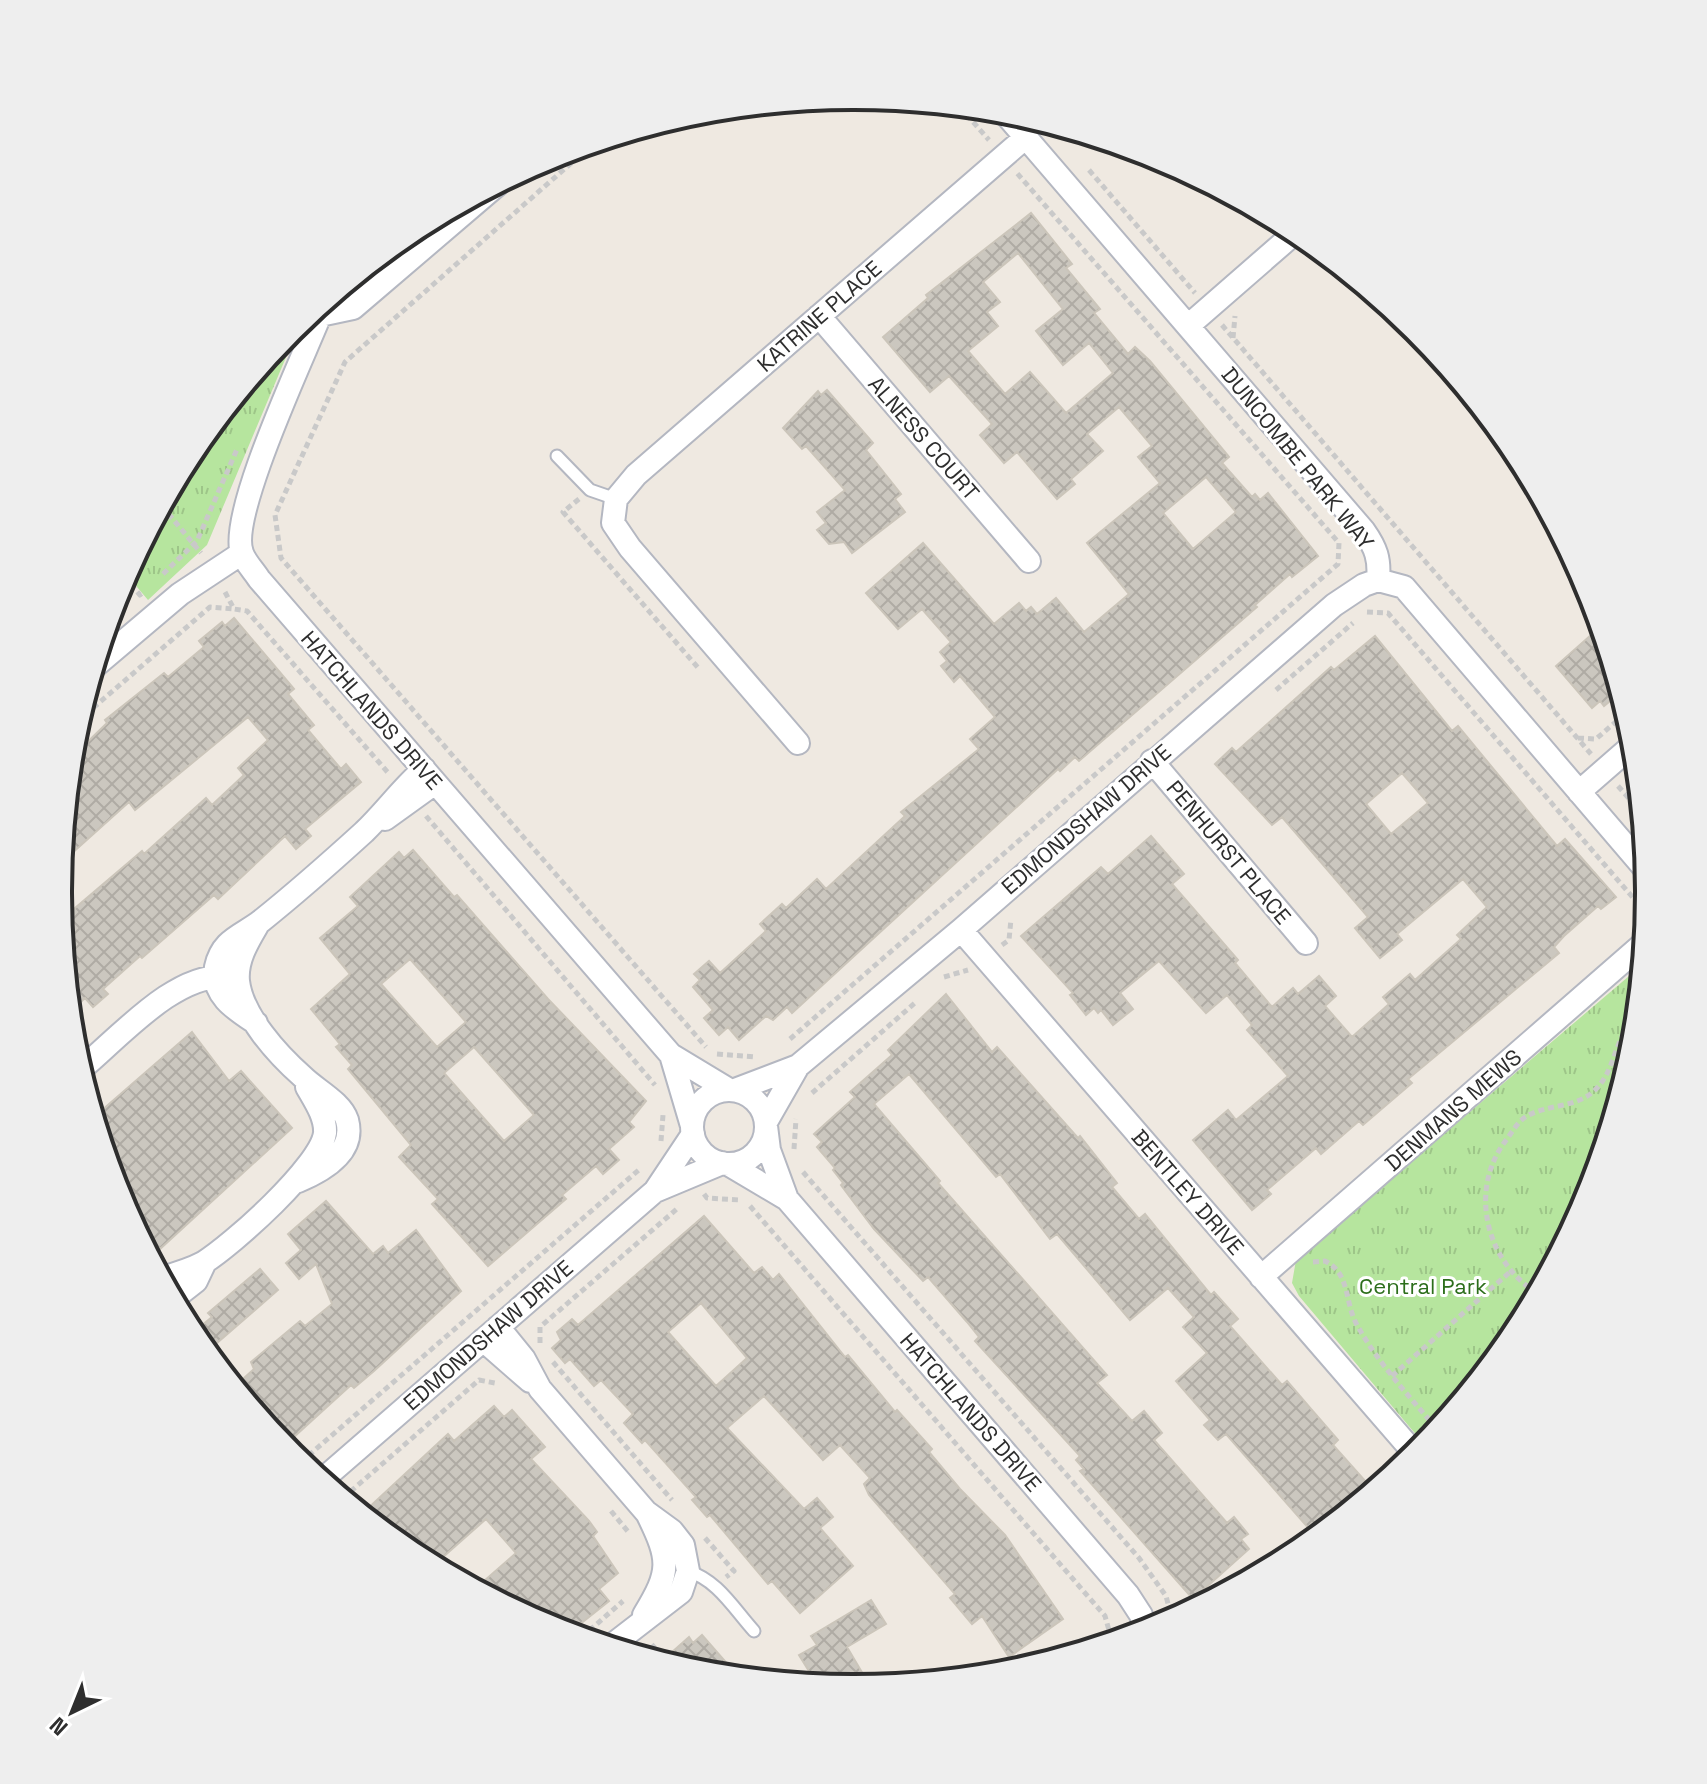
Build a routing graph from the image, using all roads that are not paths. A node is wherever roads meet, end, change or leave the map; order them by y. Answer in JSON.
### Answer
{"nodes":[{"id":1,"x":1019,"y":129,"type":"edge"},
{"id":2,"x":1026,"y":137,"type":"junction"},
{"id":3,"x":459,"y":218,"type":"edge"},
{"id":4,"x":1286,"y":241,"type":"edge"},
{"id":5,"x":330,"y":312,"type":"edge"},
{"id":6,"x":819,"y":316,"type":"junction"},
{"id":7,"x":1188,"y":326,"type":"junction"},
{"id":8,"x":310,"y":331,"type":"edge"},
{"id":9,"x":557,"y":456,"type":"dead end"},
{"id":10,"x":616,"y":499,"type":"junction"},
{"id":11,"x":242,"y":553,"type":"junction"},
{"id":12,"x":1029,"y":561,"type":"dead end"},
{"id":13,"x":1378,"y":580,"type":"junction"},
{"id":14,"x":109,"y":654,"type":"edge"},
{"id":15,"x":798,"y":743,"type":"dead end"},
{"id":16,"x":1622,"y":754,"type":"edge"},
{"id":17,"x":1152,"y":761,"type":"junction"},
{"id":18,"x":430,"y":776,"type":"junction"},
{"id":19,"x":1579,"y":792,"type":"junction"},
{"id":20,"x":1634,"y":855,"type":"edge"},
{"id":21,"x":961,"y":930,"type":"junction"},
{"id":22,"x":1306,"y":943,"type":"dead end"},
{"id":23,"x":1632,"y":954,"type":"edge"},
{"id":24,"x":224,"y":980,"type":"junction"},
{"id":25,"x":671,"y":1055,"type":"junction"},
{"id":26,"x":91,"y":1061,"type":"edge"},
{"id":27,"x":798,"y":1066,"type":"junction"},
{"id":28,"x":732,"y":1090,"type":"junction"},
{"id":29,"x":766,"y":1124,"type":"junction"},
{"id":30,"x":692,"y":1131,"type":"junction"},
{"id":31,"x":725,"y":1163,"type":"junction"},
{"id":32,"x":655,"y":1191,"type":"junction"},
{"id":33,"x":787,"y":1199,"type":"junction"},
{"id":34,"x":205,"y":1261,"type":"junction"},
{"id":35,"x":172,"y":1274,"type":"edge"},
{"id":36,"x":1261,"y":1277,"type":"junction"},
{"id":37,"x":182,"y":1292,"type":"edge"},
{"id":38,"x":490,"y":1333,"type":"junction"},
{"id":39,"x":1407,"y":1444,"type":"edge"},
{"id":40,"x":330,"y":1473,"type":"edge"},
{"id":41,"x":677,"y":1569,"type":"junction"},
{"id":42,"x":1142,"y":1618,"type":"edge"},
{"id":43,"x":754,"y":1631,"type":"dead end"},
{"id":44,"x":621,"y":1638,"type":"edge"}],
"edges":[{"from":1,"to":2,"type":"street","name":"DUNCOMBE PARK WAY"},
{"from":2,"to":6,"type":"street","name":"KATRINE PLACE"},
{"from":2,"to":7,"type":"street","name":"DUNCOMBE PARK WAY"},
{"from":3,"to":5,"type":"street"},
{"from":4,"to":7,"type":"street"},
{"from":6,"to":10,"type":"street","name":"KATRINE PLACE"},
{"from":6,"to":12,"type":"street","name":"ALNESS COURT"},
{"from":7,"to":13,"type":"street","name":"DUNCOMBE PARK WAY"},
{"from":8,"to":11,"type":"street"},
{"from":9,"to":10,"type":"lane"},
{"from":10,"to":15,"type":"street"},
{"from":11,"to":14,"type":"street"},
{"from":11,"to":18,"type":"street","name":"HATCHLANDS DRIVE"},
{"from":13,"to":17,"type":"street","name":"EDMONDSHAW DRIVE"},
{"from":13,"to":19,"type":"street","name":"DUNCOMBE PARK WAY"},
{"from":16,"to":19,"type":"street"},
{"from":17,"to":21,"type":"street","name":"EDMONDSHAW DRIVE"},
{"from":17,"to":22,"type":"street","name":"PENHURST PLACE"},
{"from":18,"to":24,"type":"street"},
{"from":18,"to":25,"type":"street","name":"HATCHLANDS DRIVE"},
{"from":19,"to":20,"type":"street","name":"DUNCOMBE PARK WAY"},
{"from":21,"to":27,"type":"street","name":"EDMONDSHAW DRIVE"},
{"from":21,"to":36,"type":"street","name":"BENTLEY DRIVE"},
{"from":23,"to":36,"type":"street","name":"DENMANS MEWS"},
{"from":24,"to":26,"type":"street"},
{"from":24,"to":34,"type":"street"},
{"from":25,"to":28,"type":"street","name":"HATCHLANDS DRIVE"},
{"from":25,"to":30,"type":"street","name":"HATCHLANDS DRIVE"},
{"from":27,"to":28,"type":"street","name":"EDMONDSHAW DRIVE"},
{"from":27,"to":29,"type":"street","name":"EDMONDSHAW DRIVE"},
{"from":28,"to":29,"type":"street"},
{"from":28,"to":30,"type":"street"},
{"from":29,"to":31,"type":"street"},
{"from":29,"to":33,"type":"street","name":"HATCHLANDS DRIVE"},
{"from":30,"to":31,"type":"street"},
{"from":30,"to":32,"type":"street","name":"EDMONDSHAW DRIVE"},
{"from":31,"to":32,"type":"street","name":"EDMONDSHAW DRIVE"},
{"from":31,"to":33,"type":"street","name":"HATCHLANDS DRIVE"},
{"from":32,"to":38,"type":"street","name":"EDMONDSHAW DRIVE"},
{"from":33,"to":42,"type":"street","name":"HATCHLANDS DRIVE"},
{"from":34,"to":35,"type":"street"},
{"from":34,"to":37,"type":"street"},
{"from":36,"to":39,"type":"street","name":"BENTLEY DRIVE"},
{"from":38,"to":40,"type":"street","name":"EDMONDSHAW DRIVE"},
{"from":38,"to":41,"type":"street"},
{"from":41,"to":43,"type":"lane"},
{"from":41,"to":44,"type":"street"}]}
